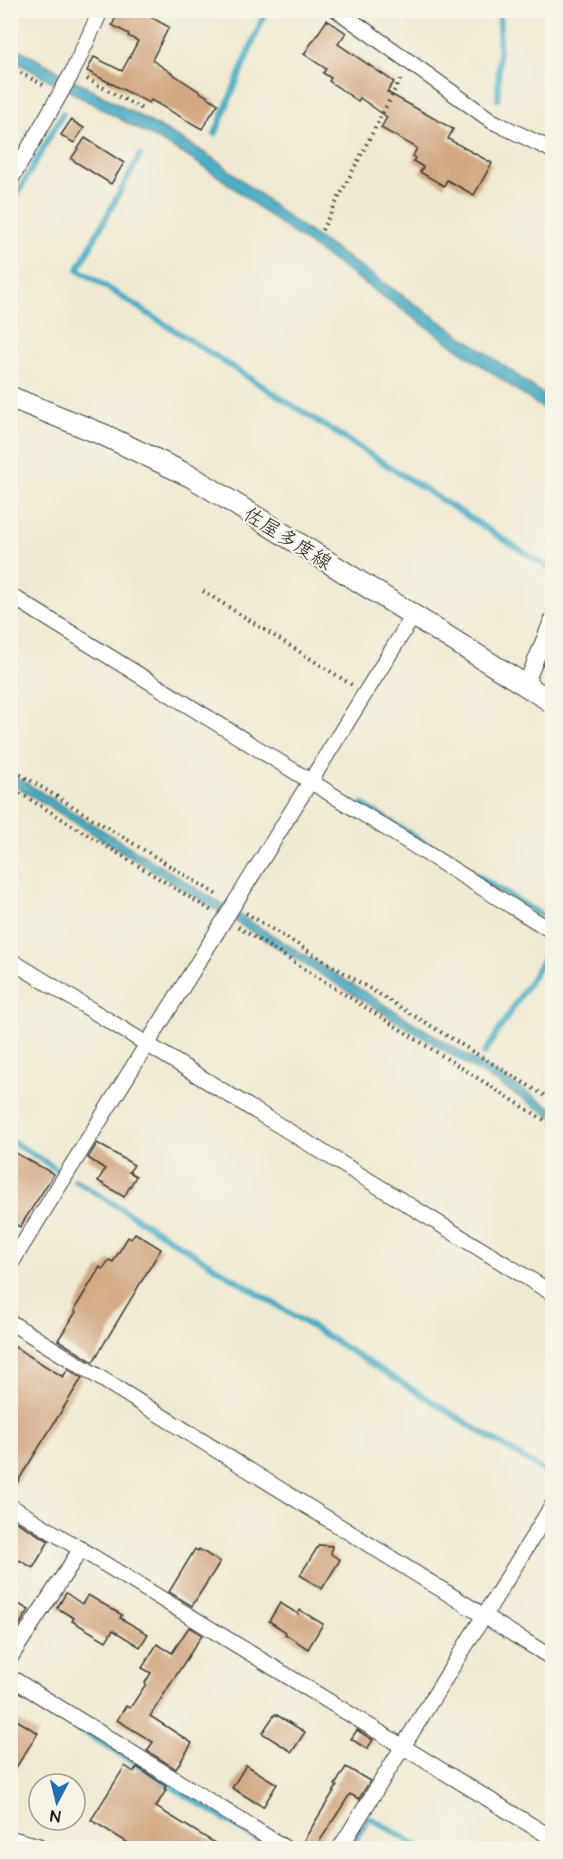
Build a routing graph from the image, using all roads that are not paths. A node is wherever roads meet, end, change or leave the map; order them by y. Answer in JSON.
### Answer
{"nodes":[{"id":1,"x":101,"y":10,"type":"edge"},
{"id":2,"x":337,"y":10,"type":"edge"},
{"id":3,"x":363,"y":10,"type":"edge"},
{"id":4,"x":362,"y":28,"type":"junction"},
{"id":5,"x":552,"y":150,"type":"edge"},
{"id":6,"x":10,"y":181,"type":"edge"},
{"id":7,"x":10,"y":397,"type":"edge"},
{"id":8,"x":10,"y":595,"type":"edge"},
{"id":9,"x":413,"y":616,"type":"junction"},
{"id":10,"x":552,"y":620,"type":"edge"},
{"id":11,"x":525,"y":686,"type":"junction"},
{"id":12,"x":552,"y":702,"type":"edge"},
{"id":13,"x":311,"y":781,"type":"junction"},
{"id":14,"x":552,"y":931,"type":"edge"},
{"id":15,"x":10,"y":960,"type":"edge"},
{"id":16,"x":147,"y":1045,"type":"junction"},
{"id":17,"x":10,"y":1265,"type":"edge"},
{"id":18,"x":552,"y":1293,"type":"edge"},
{"id":19,"x":10,"y":1322,"type":"edge"},
{"id":20,"x":10,"y":1506,"type":"edge"},
{"id":21,"x":552,"y":1506,"type":"edge"},
{"id":22,"x":81,"y":1549,"type":"junction"},
{"id":23,"x":484,"y":1616,"type":"junction"},
{"id":24,"x":11,"y":1653,"type":"edge"},
{"id":25,"x":552,"y":1658,"type":"edge"},
{"id":26,"x":10,"y":1677,"type":"edge"},
{"id":27,"x":404,"y":1746,"type":"junction"},
{"id":28,"x":552,"y":1838,"type":"edge"},
{"id":29,"x":10,"y":1841,"type":"edge"},
{"id":30,"x":37,"y":1848,"type":"edge"},
{"id":31,"x":285,"y":1848,"type":"edge"},
{"id":32,"x":340,"y":1848,"type":"edge"}],
"edges":[{"from":1,"to":6,"type":"street"},
{"from":2,"to":4,"type":"street"},
{"from":3,"to":4,"type":"street"},
{"from":4,"to":5,"type":"street"},
{"from":7,"to":9,"type":"main road","name":"佐屋多度線"},
{"from":8,"to":13,"type":"street"},
{"from":9,"to":11,"type":"main road","name":"佐屋多度線"},
{"from":9,"to":13,"type":"street"},
{"from":10,"to":11,"type":"street"},
{"from":11,"to":12,"type":"main road","name":"佐屋多度線"},
{"from":13,"to":14,"type":"street"},
{"from":13,"to":16,"type":"street"},
{"from":15,"to":16,"type":"street"},
{"from":16,"to":17,"type":"street"},
{"from":16,"to":18,"type":"street"},
{"from":19,"to":23,"type":"street"},
{"from":20,"to":22,"type":"street"},
{"from":21,"to":23,"type":"street"},
{"from":22,"to":24,"type":"street"},
{"from":22,"to":27,"type":"street"},
{"from":23,"to":25,"type":"street"},
{"from":23,"to":27,"type":"street"},
{"from":26,"to":31,"type":"street"},
{"from":27,"to":28,"type":"street"},
{"from":27,"to":32,"type":"street"},
{"from":29,"to":30,"type":"street"}]}
